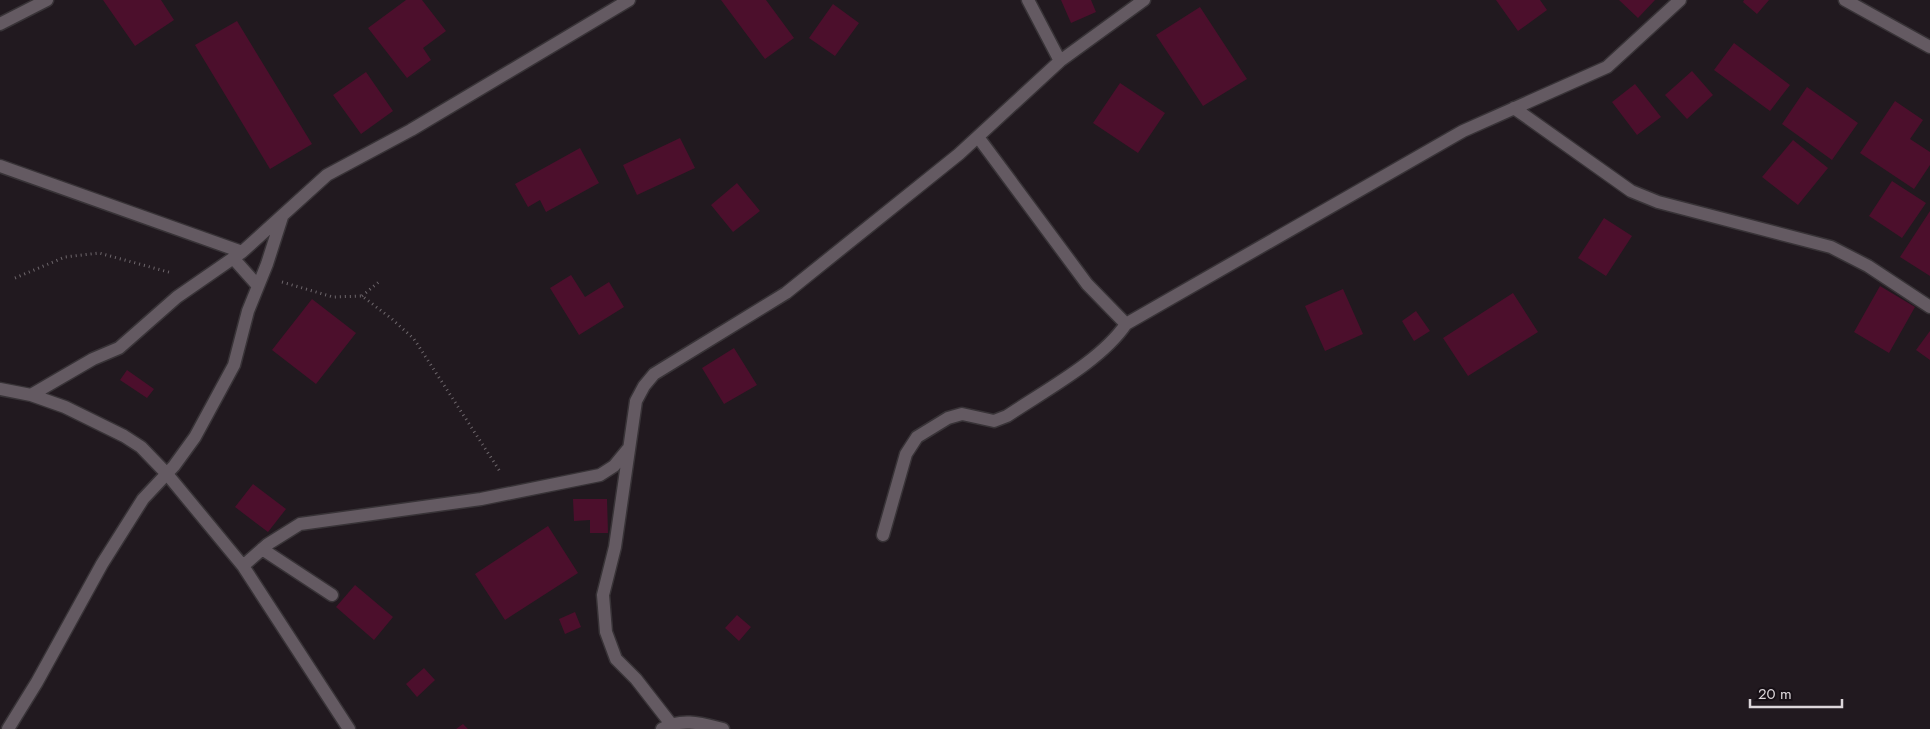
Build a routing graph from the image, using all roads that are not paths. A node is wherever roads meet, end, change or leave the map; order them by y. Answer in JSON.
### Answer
{"nodes":[{"id":1,"x":46,"y":0,"type":"edge"},
{"id":2,"x":629,"y":0,"type":"edge"},
{"id":3,"x":1028,"y":0,"type":"edge"},
{"id":4,"x":1144,"y":0,"type":"edge"},
{"id":5,"x":1680,"y":0,"type":"edge"},
{"id":6,"x":1844,"y":0,"type":"edge"},
{"id":7,"x":0,"y":24,"type":"edge"},
{"id":8,"x":1930,"y":47,"type":"edge"},
{"id":9,"x":1060,"y":62,"type":"junction"},
{"id":10,"x":1514,"y":108,"type":"junction"},
{"id":11,"x":978,"y":137,"type":"junction"},
{"id":12,"x":0,"y":166,"type":"edge"},
{"id":13,"x":282,"y":217,"type":"junction"},
{"id":14,"x":238,"y":255,"type":"junction"},
{"id":15,"x":260,"y":281,"type":"junction"},
{"id":16,"x":1930,"y":307,"type":"edge"},
{"id":17,"x":1126,"y":324,"type":"junction"},
{"id":18,"x":0,"y":389,"type":"edge"},
{"id":19,"x":31,"y":395,"type":"junction"},
{"id":20,"x":628,"y":449,"type":"junction"},
{"id":21,"x":167,"y":474,"type":"junction"},
{"id":22,"x":883,"y":535,"type":"dead end"},
{"id":23,"x":262,"y":549,"type":"junction"},
{"id":24,"x":243,"y":566,"type":"junction"},
{"id":25,"x":332,"y":595,"type":"dead end"},
{"id":26,"x":667,"y":726,"type":"edge"},
{"id":27,"x":8,"y":729,"type":"edge"},
{"id":28,"x":349,"y":729,"type":"edge"},
{"id":29,"x":723,"y":729,"type":"edge"}],
"edges":[{"from":1,"to":7,"type":"street"},
{"from":2,"to":13,"type":"street"},
{"from":3,"to":9,"type":"street"},
{"from":4,"to":9,"type":"street"},
{"from":5,"to":10,"type":"street"},
{"from":6,"to":8,"type":"street"},
{"from":9,"to":11,"type":"street"},
{"from":10,"to":16,"type":"street"},
{"from":10,"to":17,"type":"street"},
{"from":11,"to":17,"type":"street"},
{"from":11,"to":20,"type":"street"},
{"from":12,"to":14,"type":"street"},
{"from":13,"to":14,"type":"street"},
{"from":13,"to":15,"type":"street"},
{"from":14,"to":15,"type":"street"},
{"from":14,"to":19,"type":"street"},
{"from":15,"to":21,"type":"street"},
{"from":17,"to":22,"type":"street"},
{"from":18,"to":19,"type":"street"},
{"from":19,"to":21,"type":"street"},
{"from":20,"to":23,"type":"street"},
{"from":20,"to":26,"type":"street"},
{"from":21,"to":24,"type":"street"},
{"from":21,"to":27,"type":"street"},
{"from":23,"to":24,"type":"street"},
{"from":23,"to":25,"type":"street"},
{"from":24,"to":28,"type":"street"},
{"from":26,"to":29,"type":"street"}]}
